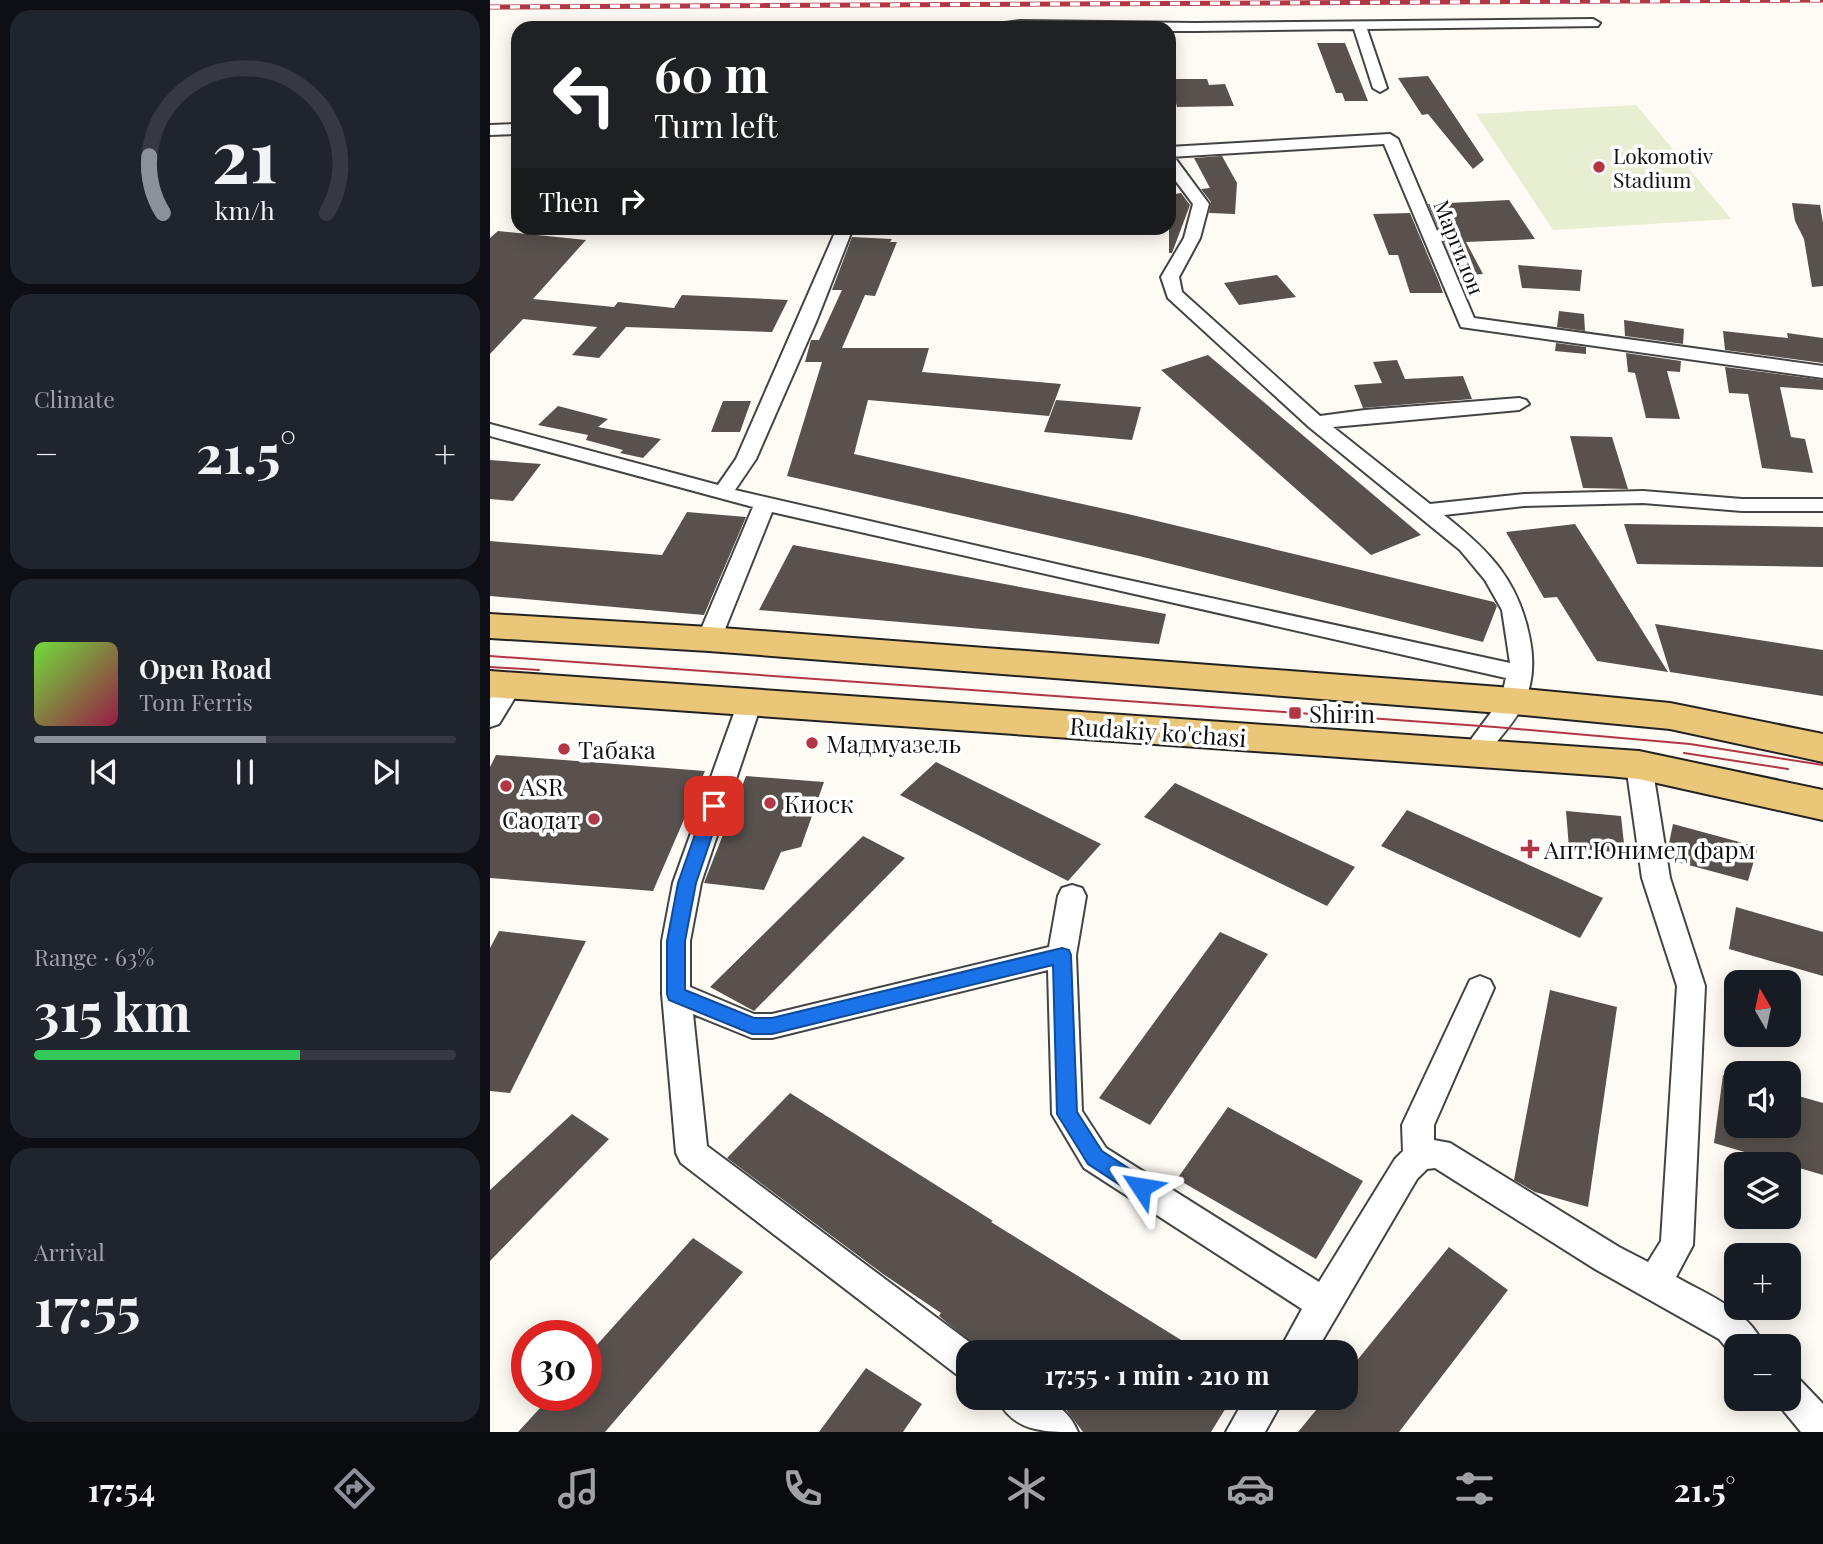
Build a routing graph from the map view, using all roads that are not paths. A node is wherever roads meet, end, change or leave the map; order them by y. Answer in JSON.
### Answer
{"nodes":[{"id":1,"x":1592,"y":23,"type":"dead end"},
{"id":2,"x":1359,"y":25,"type":"junction"},
{"id":3,"x":1176,"y":27,"type":"edge"},
{"id":4,"x":1380,"y":88,"type":"dead end"},
{"id":5,"x":490,"y":130,"type":"edge"},
{"id":6,"x":511,"y":130,"type":"edge"},
{"id":7,"x":1176,"y":152,"type":"edge"},
{"id":8,"x":1176,"y":170,"type":"edge"},
{"id":9,"x":842,"y":235,"type":"edge"},
{"id":10,"x":1823,"y":372,"type":"edge"},
{"id":11,"x":1519,"y":404,"type":"dead end"},
{"id":12,"x":1315,"y":423,"type":"junction"},
{"id":13,"x":490,"y":430,"type":"edge"},
{"id":14,"x":723,"y":492,"type":"junction"},
{"id":15,"x":765,"y":504,"type":"junction"},
{"id":16,"x":1823,"y":505,"type":"edge"},
{"id":17,"x":1425,"y":511,"type":"junction"},
{"id":18,"x":490,"y":626,"type":"edge"},
{"id":19,"x":709,"y":639,"type":"junction"},
{"id":20,"x":500,"y":685,"type":"edge"},
{"id":21,"x":1517,"y":687,"type":"junction"},
{"id":22,"x":750,"y":702,"type":"junction"},
{"id":23,"x":490,"y":719,"type":"edge"},
{"id":24,"x":1823,"y":748,"type":"edge"},
{"id":25,"x":1474,"y":753,"type":"junction"},
{"id":26,"x":1639,"y":765,"type":"junction"},
{"id":27,"x":1823,"y":805,"type":"edge"},
{"id":28,"x":1072,"y":896,"type":"dead end"},
{"id":29,"x":1062,"y":955,"type":"junction"},
{"id":30,"x":1480,"y":988,"type":"dead end"},
{"id":31,"x":676,"y":994,"type":"junction"},
{"id":32,"x":1419,"y":1156,"type":"junction"},
{"id":33,"x":1654,"y":1282,"type":"junction"},
{"id":34,"x":1325,"y":1305,"type":"junction"},
{"id":35,"x":1737,"y":1334,"type":"edge"},
{"id":36,"x":1303,"y":1340,"type":"edge"},
{"id":37,"x":956,"y":1353,"type":"edge"},
{"id":38,"x":1801,"y":1406,"type":"edge"},
{"id":39,"x":1031,"y":1410,"type":"edge"},
{"id":40,"x":1258,"y":1410,"type":"edge"},
{"id":41,"x":1823,"y":1430,"type":"edge"},
{"id":42,"x":1060,"y":1432,"type":"edge"},
{"id":43,"x":1244,"y":1432,"type":"edge"}],
"edges":[{"from":1,"to":2,"type":"street"},
{"from":2,"to":3,"type":"street"},
{"from":2,"to":4,"type":"street"},
{"from":5,"to":6,"type":"street"},
{"from":7,"to":10,"type":"street","name":"Маргилон"},
{"from":8,"to":12,"type":"street"},
{"from":9,"to":14,"type":"street"},
{"from":11,"to":12,"type":"street"},
{"from":12,"to":17,"type":"street"},
{"from":13,"to":14,"type":"street"},
{"from":14,"to":15,"type":"street"},
{"from":15,"to":19,"type":"street"},
{"from":15,"to":21,"type":"street"},
{"from":16,"to":17,"type":"street"},
{"from":17,"to":21,"type":"street"},
{"from":18,"to":19,"type":"main road"},
{"from":19,"to":21,"type":"main road"},
{"from":20,"to":22,"type":"main road","name":"Rudakiy ko'chasi"},
{"from":20,"to":23,"type":"street"},
{"from":21,"to":24,"type":"main road"},
{"from":21,"to":25,"type":"street"},
{"from":22,"to":25,"type":"main road","name":"Rudakiy ko'chasi"},
{"from":22,"to":31,"type":"street"},
{"from":25,"to":26,"type":"main road","name":"Rudakiy ko'chasi"},
{"from":26,"to":27,"type":"main road","name":"Rudakiy ko'chasi"},
{"from":26,"to":33,"type":"street"},
{"from":28,"to":29,"type":"street"},
{"from":29,"to":31,"type":"street"},
{"from":29,"to":34,"type":"street"},
{"from":30,"to":32,"type":"street"},
{"from":31,"to":37,"type":"street"},
{"from":32,"to":33,"type":"street"},
{"from":32,"to":34,"type":"street"},
{"from":33,"to":35,"type":"street"},
{"from":34,"to":36,"type":"street"},
{"from":38,"to":41,"type":"street"},
{"from":39,"to":42,"type":"street"},
{"from":40,"to":43,"type":"street"}]}
